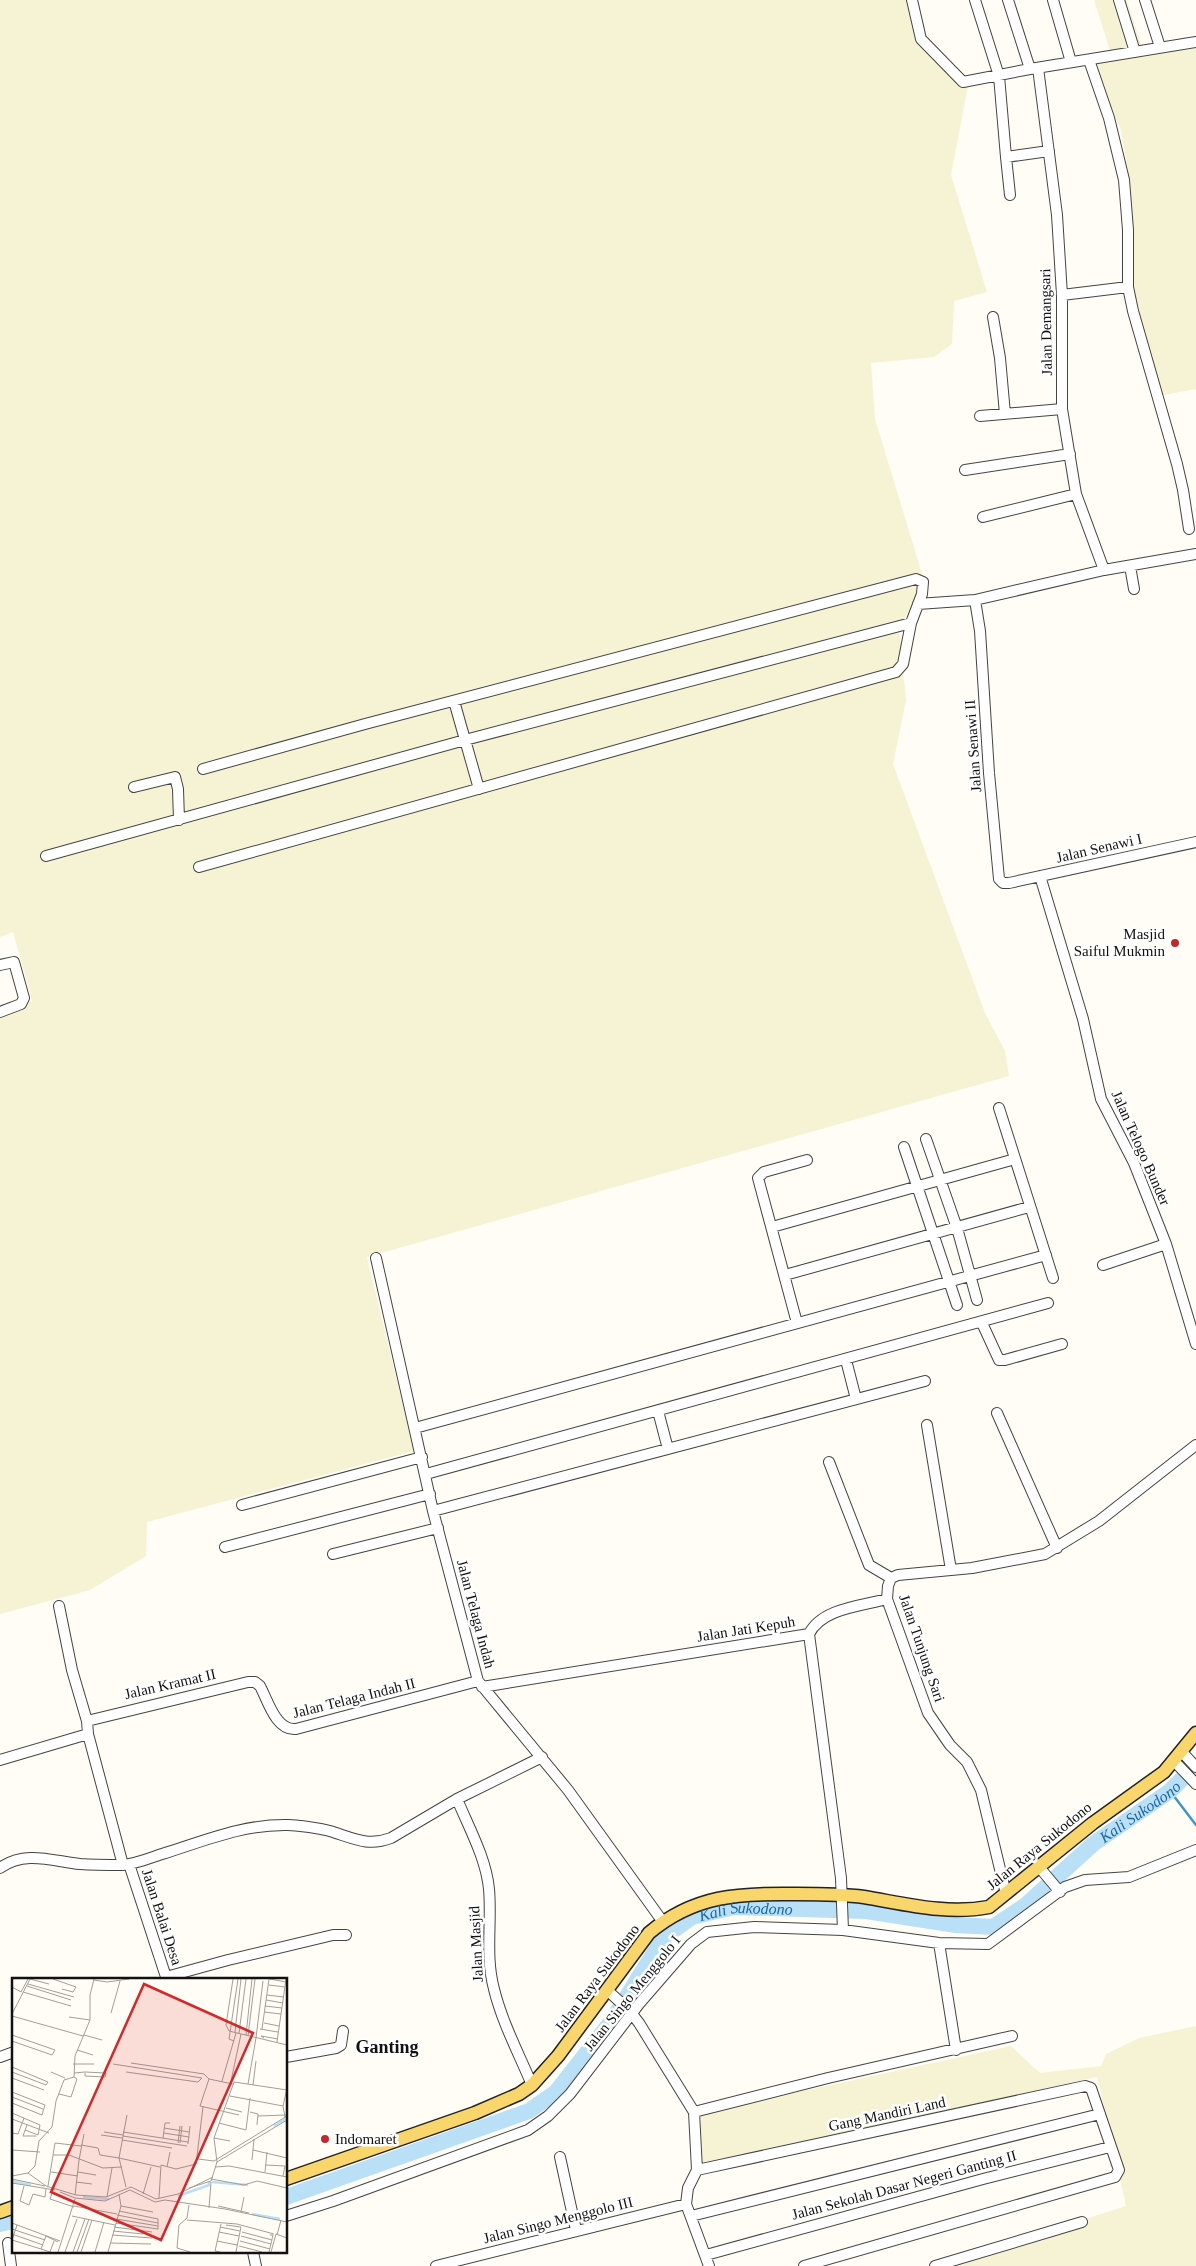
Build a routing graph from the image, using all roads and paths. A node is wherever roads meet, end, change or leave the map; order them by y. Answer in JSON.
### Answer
{"nodes":[{"id":1,"x":912,"y":0,"type":"edge"},
{"id":2,"x":975,"y":0,"type":"edge"},
{"id":3,"x":1008,"y":0,"type":"edge"},
{"id":4,"x":1053,"y":0,"type":"edge"},
{"id":5,"x":1119,"y":0,"type":"edge"},
{"id":6,"x":1146,"y":0,"type":"edge"},
{"id":7,"x":1196,"y":42,"type":"edge"},
{"id":8,"x":1160,"y":47,"type":"junction"},
{"id":9,"x":1135,"y":52,"type":"junction"},
{"id":10,"x":1089,"y":60,"type":"junction"},
{"id":11,"x":1071,"y":62,"type":"junction"},
{"id":12,"x":1034,"y":68,"type":"junction"},
{"id":13,"x":999,"y":76,"type":"junction"},
{"id":14,"x":1049,"y":151,"type":"junction"},
{"id":15,"x":1006,"y":157,"type":"junction"},
{"id":16,"x":1010,"y":195,"type":"dead end"},
{"id":17,"x":1128,"y":288,"type":"junction"},
{"id":18,"x":1062,"y":295,"type":"junction"},
{"id":19,"x":993,"y":317,"type":"dead end"},
{"id":20,"x":1062,"y":409,"type":"junction"},
{"id":21,"x":1005,"y":414,"type":"junction"},
{"id":22,"x":980,"y":416,"type":"dead end"},
{"id":23,"x":1070,"y":454,"type":"junction"},
{"id":24,"x":964,"y":470,"type":"dead end"},
{"id":25,"x":1076,"y":494,"type":"junction"},
{"id":26,"x":983,"y":517,"type":"dead end"},
{"id":27,"x":1189,"y":529,"type":"dead end"},
{"id":28,"x":1196,"y":554,"type":"edge"},
{"id":29,"x":1130,"y":566,"type":"junction"},
{"id":30,"x":1104,"y":570,"type":"junction"},
{"id":31,"x":1134,"y":589,"type":"dead end"},
{"id":32,"x":975,"y":600,"type":"junction"},
{"id":33,"x":918,"y":604,"type":"junction"},
{"id":34,"x":912,"y":623,"type":"junction"},
{"id":35,"x":454,"y":701,"type":"junction"},
{"id":36,"x":465,"y":740,"type":"junction"},
{"id":37,"x":203,"y":769,"type":"dead end"},
{"id":38,"x":134,"y":787,"type":"dead end"},
{"id":39,"x":479,"y":789,"type":"junction"},
{"id":40,"x":183,"y":818,"type":"junction"},
{"id":41,"x":1196,"y":842,"type":"edge"},
{"id":42,"x":46,"y":856,"type":"dead end"},
{"id":43,"x":198,"y":867,"type":"dead end"},
{"id":44,"x":1040,"y":876,"type":"junction"},
{"id":45,"x":1008,"y":883,"type":"joint"},
{"id":46,"x":0,"y":965,"type":"edge"},
{"id":47,"x":0,"y":1012,"type":"edge"},
{"id":48,"x":999,"y":1108,"type":"dead end"},
{"id":49,"x":926,"y":1139,"type":"dead end"},
{"id":50,"x":904,"y":1147,"type":"dead end"},
{"id":51,"x":1015,"y":1159,"type":"junction"},
{"id":52,"x":807,"y":1160,"type":"dead end"},
{"id":53,"x":940,"y":1180,"type":"junction"},
{"id":54,"x":916,"y":1187,"type":"junction"},
{"id":55,"x":1029,"y":1207,"type":"junction"},
{"id":56,"x":772,"y":1226,"type":"junction"},
{"id":57,"x":956,"y":1228,"type":"junction"},
{"id":58,"x":933,"y":1235,"type":"junction"},
{"id":59,"x":1166,"y":1244,"type":"junction"},
{"id":60,"x":1046,"y":1255,"type":"junction"},
{"id":61,"x":376,"y":1258,"type":"dead end"},
{"id":62,"x":1103,"y":1264,"type":"dead end"},
{"id":63,"x":785,"y":1275,"type":"junction"},
{"id":64,"x":971,"y":1275,"type":"junction"},
{"id":65,"x":1053,"y":1278,"type":"dead end"},
{"id":66,"x":949,"y":1281,"type":"junction"},
{"id":67,"x":977,"y":1300,"type":"dead end"},
{"id":68,"x":1048,"y":1303,"type":"dead end"},
{"id":69,"x":957,"y":1305,"type":"dead end"},
{"id":70,"x":797,"y":1323,"type":"junction"},
{"id":71,"x":982,"y":1323,"type":"junction"},
{"id":72,"x":1062,"y":1344,"type":"dead end"},
{"id":73,"x":1196,"y":1344,"type":"edge"},
{"id":74,"x":846,"y":1360,"type":"junction"},
{"id":75,"x":925,"y":1381,"type":"dead end"},
{"id":76,"x":856,"y":1399,"type":"junction"},
{"id":77,"x":658,"y":1411,"type":"junction"},
{"id":78,"x":997,"y":1413,"type":"dead end"},
{"id":79,"x":927,"y":1425,"type":"dead end"},
{"id":80,"x":415,"y":1428,"type":"junction"},
{"id":81,"x":1196,"y":1445,"type":"edge"},
{"id":82,"x":668,"y":1449,"type":"junction"},
{"id":83,"x":422,"y":1457,"type":"junction"},
{"id":84,"x":829,"y":1462,"type":"dead end"},
{"id":85,"x":426,"y":1474,"type":"junction"},
{"id":86,"x":430,"y":1494,"type":"junction"},
{"id":87,"x":242,"y":1505,"type":"dead end"},
{"id":88,"x":433,"y":1511,"type":"junction"},
{"id":89,"x":434,"y":1529,"type":"junction"},
{"id":90,"x":225,"y":1547,"type":"dead end"},
{"id":91,"x":1057,"y":1548,"type":"junction"},
{"id":92,"x":333,"y":1554,"type":"dead end"},
{"id":93,"x":951,"y":1570,"type":"junction"},
{"id":94,"x":891,"y":1578,"type":"junction"},
{"id":95,"x":887,"y":1599,"type":"junction"},
{"id":96,"x":59,"y":1606,"type":"dead end"},
{"id":97,"x":808,"y":1634,"type":"junction"},
{"id":98,"x":480,"y":1684,"type":"junction"},
{"id":99,"x":260,"y":1686,"type":"joint"},
{"id":100,"x":87,"y":1721,"type":"junction"},
{"id":101,"x":1196,"y":1733,"type":"edge"},
{"id":102,"x":88,"y":1734,"type":"junction"},
{"id":103,"x":542,"y":1757,"type":"junction"},
{"id":104,"x":1180,"y":1759,"type":"junction"},
{"id":105,"x":0,"y":1760,"type":"edge"},
{"id":106,"x":1196,"y":1768,"type":"edge"},
{"id":107,"x":1195,"y":1783,"type":"edge"},
{"id":108,"x":457,"y":1799,"type":"junction"},
{"id":109,"x":1196,"y":1850,"type":"edge"},
{"id":110,"x":126,"y":1865,"type":"junction"},
{"id":111,"x":0,"y":1868,"type":"edge"},
{"id":112,"x":1040,"y":1868,"type":"junction"},
{"id":113,"x":1057,"y":1889,"type":"junction"},
{"id":114,"x":1006,"y":1894,"type":"junction"},
{"id":115,"x":843,"y":1898,"type":"junction"},
{"id":116,"x":663,"y":1922,"type":"junction"},
{"id":117,"x":843,"y":1927,"type":"junction"},
{"id":118,"x":346,"y":1935,"type":"dead end"},
{"id":119,"x":939,"y":1943,"type":"junction"},
{"id":120,"x":166,"y":1978,"type":"edge"},
{"id":121,"x":169,"y":1978,"type":"edge"},
{"id":122,"x":610,"y":1992,"type":"junction"},
{"id":123,"x":631,"y":2012,"type":"junction"},
{"id":124,"x":343,"y":2030,"type":"dead end"},
{"id":125,"x":1012,"y":2036,"type":"dead end"},
{"id":126,"x":956,"y":2050,"type":"junction"},
{"id":127,"x":12,"y":2053,"type":"edge"},
{"id":128,"x":0,"y":2057,"type":"edge"},
{"id":129,"x":288,"y":2057,"type":"edge"},
{"id":130,"x":532,"y":2085,"type":"junction"},
{"id":131,"x":694,"y":2112,"type":"junction"},
{"id":132,"x":1100,"y":2114,"type":"junction"},
{"id":133,"x":1110,"y":2147,"type":"junction"},
{"id":134,"x":560,"y":2157,"type":"dead end"},
{"id":135,"x":697,"y":2170,"type":"junction"},
{"id":136,"x":288,"y":2178,"type":"edge"},
{"id":137,"x":686,"y":2204,"type":"junction"},
{"id":138,"x":12,"y":2208,"type":"edge"},
{"id":139,"x":0,"y":2212,"type":"edge"},
{"id":140,"x":288,"y":2215,"type":"edge"},
{"id":141,"x":691,"y":2216,"type":"junction"},
{"id":142,"x":1082,"y":2222,"type":"dead end"},
{"id":143,"x":576,"y":2230,"type":"junction"},
{"id":144,"x":7,"y":2244,"type":"edge"},
{"id":145,"x":706,"y":2255,"type":"junction"},
{"id":146,"x":11,"y":2266,"type":"edge"},
{"id":147,"x":436,"y":2266,"type":"edge"},
{"id":148,"x":709,"y":2266,"type":"edge"},
{"id":149,"x":804,"y":2266,"type":"edge"},
{"id":150,"x":935,"y":2266,"type":"edge"}],
"edges":[{"from":1,"to":13,"type":"street"},
{"from":2,"to":13,"type":"street"},
{"from":3,"to":12,"type":"street","name":"Jalan Demangsari"},
{"from":4,"to":11,"type":"street"},
{"from":5,"to":9,"type":"street"},
{"from":6,"to":8,"type":"street"},
{"from":7,"to":8,"type":"street"},
{"from":8,"to":9,"type":"street"},
{"from":9,"to":10,"type":"street"},
{"from":10,"to":11,"type":"street"},
{"from":10,"to":17,"type":"street"},
{"from":11,"to":12,"type":"street"},
{"from":12,"to":13,"type":"street"},
{"from":12,"to":14,"type":"street","name":"Jalan Demangsari"},
{"from":13,"to":15,"type":"street"},
{"from":14,"to":15,"type":"street"},
{"from":14,"to":18,"type":"street","name":"Jalan Demangsari"},
{"from":15,"to":16,"type":"street"},
{"from":17,"to":18,"type":"street"},
{"from":17,"to":27,"type":"street"},
{"from":18,"to":20,"type":"street","name":"Jalan Demangsari"},
{"from":19,"to":21,"type":"street"},
{"from":20,"to":21,"type":"street"},
{"from":20,"to":23,"type":"street","name":"Jalan Demangsari"},
{"from":21,"to":22,"type":"street"},
{"from":23,"to":24,"type":"street"},
{"from":23,"to":25,"type":"street","name":"Jalan Demangsari"},
{"from":25,"to":26,"type":"street"},
{"from":25,"to":30,"type":"street","name":"Jalan Demangsari"},
{"from":28,"to":29,"type":"street"},
{"from":29,"to":30,"type":"street"},
{"from":29,"to":31,"type":"street"},
{"from":30,"to":32,"type":"street"},
{"from":32,"to":33,"type":"street"},
{"from":32,"to":45,"type":"street","name":"Jalan Senawi II"},
{"from":33,"to":34,"type":"street"},
{"from":33,"to":35,"type":"street"},
{"from":34,"to":36,"type":"street"},
{"from":34,"to":39,"type":"street"},
{"from":35,"to":36,"type":"street"},
{"from":35,"to":37,"type":"street"},
{"from":36,"to":39,"type":"street"},
{"from":36,"to":40,"type":"street"},
{"from":38,"to":40,"type":"street"},
{"from":39,"to":43,"type":"street"},
{"from":40,"to":42,"type":"street"},
{"from":41,"to":44,"type":"street","name":"Jalan Senawi I"},
{"from":44,"to":45,"type":"street","name":"Jalan Senawi I"},
{"from":44,"to":59,"type":"street","name":"Jalan Telogo Bunder"},
{"from":46,"to":47,"type":"street"},
{"from":48,"to":51,"type":"street"},
{"from":49,"to":53,"type":"street"},
{"from":50,"to":54,"type":"street"},
{"from":51,"to":53,"type":"street"},
{"from":51,"to":55,"type":"street"},
{"from":52,"to":56,"type":"street"},
{"from":53,"to":54,"type":"street"},
{"from":53,"to":57,"type":"street"},
{"from":54,"to":56,"type":"street"},
{"from":54,"to":58,"type":"street"},
{"from":55,"to":57,"type":"street"},
{"from":55,"to":60,"type":"street"},
{"from":56,"to":63,"type":"street"},
{"from":57,"to":58,"type":"street"},
{"from":57,"to":64,"type":"street"},
{"from":58,"to":63,"type":"street"},
{"from":58,"to":66,"type":"street"},
{"from":59,"to":62,"type":"street"},
{"from":59,"to":73,"type":"street","name":"Jalan Telogo Bunder"},
{"from":60,"to":64,"type":"street"},
{"from":60,"to":65,"type":"street"},
{"from":61,"to":80,"type":"street","name":"Jalan Telaga Indah"},
{"from":63,"to":70,"type":"street"},
{"from":64,"to":66,"type":"street"},
{"from":64,"to":67,"type":"street"},
{"from":66,"to":69,"type":"street"},
{"from":66,"to":70,"type":"street"},
{"from":68,"to":71,"type":"street"},
{"from":70,"to":80,"type":"street"},
{"from":71,"to":72,"type":"street"},
{"from":71,"to":74,"type":"street"},
{"from":74,"to":76,"type":"street"},
{"from":74,"to":77,"type":"street"},
{"from":75,"to":76,"type":"street"},
{"from":76,"to":82,"type":"street"},
{"from":77,"to":82,"type":"street"},
{"from":77,"to":85,"type":"street"},
{"from":78,"to":91,"type":"street"},
{"from":79,"to":93,"type":"street"},
{"from":80,"to":83,"type":"street","name":"Jalan Telaga Indah"},
{"from":81,"to":91,"type":"street"},
{"from":82,"to":88,"type":"street"},
{"from":83,"to":85,"type":"street","name":"Jalan Telaga Indah"},
{"from":83,"to":87,"type":"street"},
{"from":84,"to":94,"type":"street"},
{"from":85,"to":86,"type":"street","name":"Jalan Telaga Indah"},
{"from":86,"to":88,"type":"street","name":"Jalan Telaga Indah"},
{"from":86,"to":90,"type":"street"},
{"from":88,"to":89,"type":"street","name":"Jalan Telaga Indah"},
{"from":89,"to":92,"type":"street"},
{"from":89,"to":98,"type":"street","name":"Jalan Telaga Indah"},
{"from":91,"to":93,"type":"street","name":"Jalan Tunjung Sari"},
{"from":93,"to":94,"type":"street","name":"Jalan Tunjung Sari"},
{"from":94,"to":95,"type":"street","name":"Jalan Tunjung Sari"},
{"from":95,"to":97,"type":"street"},
{"from":95,"to":114,"type":"street","name":"Jalan Tunjung Sari"},
{"from":96,"to":100,"type":"street","name":"Jalan Balai Desa"},
{"from":97,"to":98,"type":"street","name":"Jalan Jati Kepuh"},
{"from":97,"to":115,"type":"street","name":"Jalan Jati Kepuh"},
{"from":98,"to":99,"type":"street","name":"Jalan Telaga Indah II"},
{"from":98,"to":103,"type":"street","name":"Jalan Telaga Indah"},
{"from":99,"to":100,"type":"street","name":"Jalan Kramat II"},
{"from":100,"to":102,"type":"street","name":"Jalan Balai Desa"},
{"from":101,"to":104,"type":"main road","name":"Jalan Raya Sukodono"},
{"from":102,"to":105,"type":"street"},
{"from":102,"to":110,"type":"street","name":"Jalan Balai Desa"},
{"from":103,"to":108,"type":"street"},
{"from":103,"to":116,"type":"street","name":"Jalan Telaga Indah"},
{"from":104,"to":106,"type":"street"},
{"from":104,"to":107,"type":"street"},
{"from":104,"to":112,"type":"main road","name":"Jalan Raya Sukodono"},
{"from":108,"to":110,"type":"street"},
{"from":108,"to":130,"type":"street","name":"Jalan Masjid"},
{"from":109,"to":113,"type":"street","name":"Jalan Singo Menggolo I"},
{"from":110,"to":111,"type":"street"},
{"from":110,"to":120,"type":"street","name":"Jalan Balai Desa"},
{"from":112,"to":113,"type":"street"},
{"from":112,"to":114,"type":"main road","name":"Jalan Raya Sukodono"},
{"from":113,"to":119,"type":"street","name":"Jalan Singo Menggolo I"},
{"from":114,"to":115,"type":"main road","name":"Jalan Raya Sukodono"},
{"from":115,"to":116,"type":"main road","name":"Jalan Raya Sukodono"},
{"from":115,"to":117,"type":"street","name":"Jalan Jati Kepuh"},
{"from":116,"to":122,"type":"main road","name":"Jalan Raya Sukodono"},
{"from":117,"to":119,"type":"street","name":"Jalan Singo Menggolo I"},
{"from":117,"to":123,"type":"street","name":"Jalan Singo Menggolo I"},
{"from":118,"to":121,"type":"street"},
{"from":119,"to":126,"type":"street"},
{"from":122,"to":123,"type":"street"},
{"from":122,"to":130,"type":"main road","name":"Jalan Raya Sukodono"},
{"from":123,"to":131,"type":"street"},
{"from":123,"to":140,"type":"street","name":"Jalan Singo Menggolo I"},
{"from":124,"to":129,"type":"street"},
{"from":125,"to":126,"type":"street"},
{"from":126,"to":131,"type":"street"},
{"from":127,"to":128,"type":"street"},
{"from":130,"to":136,"type":"main road","name":"Jalan Raya Sukodono"},
{"from":131,"to":135,"type":"street"},
{"from":132,"to":133,"type":"street"},
{"from":132,"to":135,"type":"street","name":"Gang Mandiri Land"},
{"from":132,"to":141,"type":"street"},
{"from":133,"to":145,"type":"street","name":"Jalan Sekolah Dasar Negeri Ganting II"},
{"from":133,"to":149,"type":"street"},
{"from":134,"to":143,"type":"street"},
{"from":135,"to":137,"type":"street"},
{"from":137,"to":141,"type":"street"},
{"from":137,"to":143,"type":"street","name":"Jalan Singo Menggolo III"},
{"from":138,"to":139,"type":"main road"},
{"from":141,"to":145,"type":"street"},
{"from":142,"to":150,"type":"street"},
{"from":143,"to":147,"type":"street","name":"Jalan Singo Menggolo III"},
{"from":144,"to":146,"type":"street"},
{"from":145,"to":148,"type":"street"}]}
